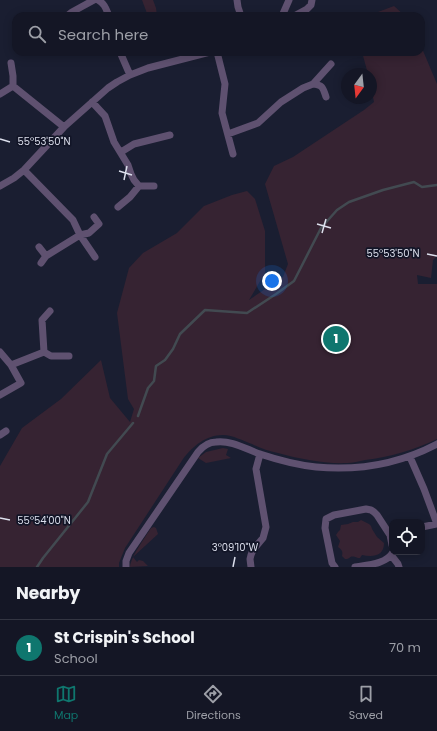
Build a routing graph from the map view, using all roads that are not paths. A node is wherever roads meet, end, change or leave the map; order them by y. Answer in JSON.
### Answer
{"nodes":[{"id":1,"x":94,"y":0,"type":"edge"},
{"id":2,"x":98,"y":0,"type":"edge"},
{"id":3,"x":237,"y":0,"type":"edge"},
{"id":4,"x":289,"y":0,"type":"edge"},
{"id":5,"x":315,"y":2,"type":"edge"},
{"id":6,"x":72,"y":12,"type":"edge"},
{"id":7,"x":107,"y":12,"type":"edge"},
{"id":8,"x":240,"y":12,"type":"edge"},
{"id":9,"x":284,"y":12,"type":"edge"},
{"id":10,"x":302,"y":12,"type":"edge"},
{"id":11,"x":122,"y":56,"type":"edge"},
{"id":12,"x":194,"y":56,"type":"edge"},
{"id":13,"x":218,"y":56,"type":"edge"},
{"id":14,"x":10,"y":63,"type":"dead end"},
{"id":15,"x":331,"y":64,"type":"dead end"},
{"id":16,"x":130,"y":75,"type":"junction"},
{"id":17,"x":313,"y":84,"type":"junction"},
{"id":18,"x":13,"y":86,"type":"junction"},
{"id":19,"x":0,"y":94,"type":"edge"},
{"id":20,"x":326,"y":97,"type":"dead end"},
{"id":21,"x":92,"y":102,"type":"junction"},
{"id":22,"x":64,"y":127,"type":"junction"},
{"id":23,"x":228,"y":134,"type":"junction"},
{"id":24,"x":170,"y":135,"type":"dead end"},
{"id":25,"x":121,"y":152,"type":"junction"},
{"id":26,"x":233,"y":154,"type":"dead end"},
{"id":27,"x":24,"y":170,"type":"junction"},
{"id":28,"x":0,"y":186,"type":"edge"},
{"id":29,"x":139,"y":186,"type":"junction"},
{"id":30,"x":154,"y":186,"type":"dead end"},
{"id":31,"x":118,"y":207,"type":"dead end"},
{"id":32,"x":94,"y":217,"type":"dead end"},
{"id":33,"x":80,"y":235,"type":"junction"},
{"id":34,"x":39,"y":247,"type":"dead end"},
{"id":35,"x":46,"y":256,"type":"junction"},
{"id":36,"x":95,"y":257,"type":"dead end"},
{"id":37,"x":41,"y":262,"type":"dead end"},
{"id":38,"x":50,"y":311,"type":"dead end"},
{"id":39,"x":0,"y":352,"type":"edge"},
{"id":40,"x":44,"y":352,"type":"junction"},
{"id":41,"x":69,"y":356,"type":"dead end"},
{"id":42,"x":11,"y":365,"type":"junction"},
{"id":43,"x":0,"y":395,"type":"edge"},
{"id":44,"x":437,"y":444,"type":"edge"},
{"id":45,"x":260,"y":454,"type":"junction"},
{"id":46,"x":410,"y":457,"type":"junction"},
{"id":47,"x":437,"y":524,"type":"edge"},
{"id":48,"x":425,"y":526,"type":"edge"},
{"id":49,"x":389,"y":532,"type":"edge"},
{"id":50,"x":391,"y":555,"type":"edge"},
{"id":51,"x":393,"y":555,"type":"edge"},
{"id":52,"x":126,"y":567,"type":"edge"},
{"id":53,"x":251,"y":567,"type":"edge"},
{"id":54,"x":335,"y":567,"type":"edge"},
{"id":55,"x":355,"y":567,"type":"edge"},
{"id":56,"x":399,"y":567,"type":"edge"}],
"edges":[{"from":1,"to":6,"type":"street"},
{"from":2,"to":7,"type":"street"},
{"from":3,"to":8,"type":"street"},
{"from":4,"to":9,"type":"street"},
{"from":5,"to":10,"type":"street"},
{"from":11,"to":16,"type":"street"},
{"from":12,"to":16,"type":"street"},
{"from":13,"to":23,"type":"street"},
{"from":14,"to":18,"type":"street"},
{"from":15,"to":17,"type":"street"},
{"from":16,"to":21,"type":"street"},
{"from":17,"to":20,"type":"street"},
{"from":17,"to":23,"type":"street"},
{"from":18,"to":19,"type":"street"},
{"from":18,"to":22,"type":"street"},
{"from":21,"to":22,"type":"street"},
{"from":21,"to":25,"type":"street"},
{"from":22,"to":27,"type":"street"},
{"from":23,"to":26,"type":"street"},
{"from":24,"to":25,"type":"street"},
{"from":25,"to":29,"type":"street"},
{"from":27,"to":28,"type":"street"},
{"from":27,"to":33,"type":"street"},
{"from":29,"to":30,"type":"street"},
{"from":29,"to":31,"type":"street"},
{"from":32,"to":33,"type":"street"},
{"from":33,"to":35,"type":"street"},
{"from":33,"to":36,"type":"street"},
{"from":34,"to":35,"type":"street"},
{"from":35,"to":37,"type":"street"},
{"from":38,"to":40,"type":"street"},
{"from":39,"to":42,"type":"street"},
{"from":40,"to":41,"type":"street"},
{"from":40,"to":42,"type":"street"},
{"from":42,"to":43,"type":"street"},
{"from":44,"to":46,"type":"street"},
{"from":45,"to":46,"type":"street"},
{"from":45,"to":52,"type":"street"},
{"from":45,"to":53,"type":"street"},
{"from":46,"to":47,"type":"street"},
{"from":47,"to":48,"type":"street"},
{"from":49,"to":54,"type":"street"},
{"from":50,"to":55,"type":"street"},
{"from":51,"to":56,"type":"street"}]}
